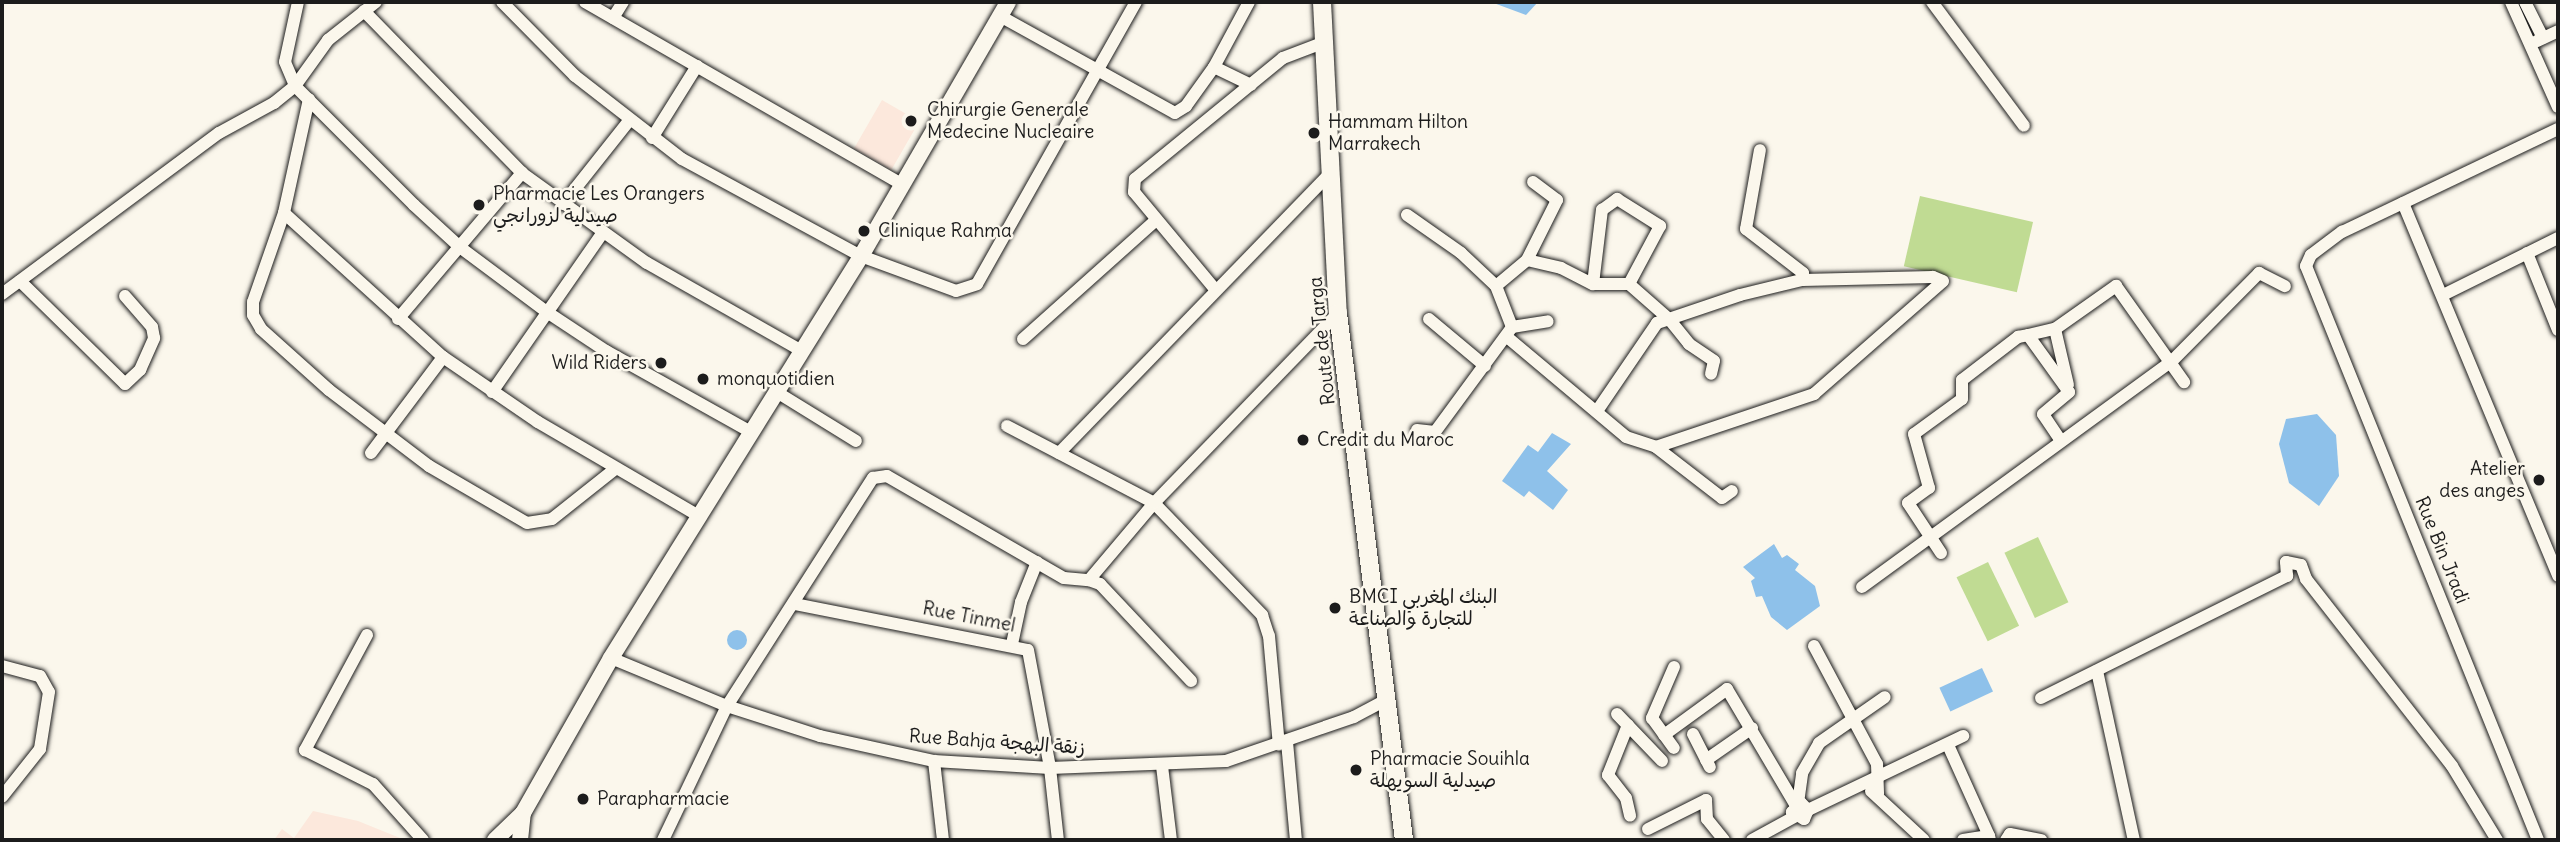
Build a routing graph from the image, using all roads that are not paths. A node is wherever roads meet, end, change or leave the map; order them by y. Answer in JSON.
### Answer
{"nodes":[{"id":1,"x":298,"y":2,"type":"edge"},
{"id":2,"x":376,"y":2,"type":"edge"},
{"id":3,"x":502,"y":2,"type":"edge"},
{"id":4,"x":585,"y":2,"type":"edge"},
{"id":5,"x":623,"y":2,"type":"edge"},
{"id":6,"x":1136,"y":2,"type":"edge"},
{"id":7,"x":1249,"y":2,"type":"edge"},
{"id":8,"x":1322,"y":2,"type":"edge"},
{"id":9,"x":1933,"y":2,"type":"edge"},
{"id":10,"x":2511,"y":2,"type":"edge"},
{"id":11,"x":2525,"y":2,"type":"edge"},
{"id":12,"x":1004,"y":9,"type":"edge"},
{"id":13,"x":364,"y":11,"type":"junction"},
{"id":14,"x":613,"y":18,"type":"junction"},
{"id":15,"x":2558,"y":31,"type":"edge"},
{"id":16,"x":2537,"y":41,"type":"junction"},
{"id":17,"x":1322,"y":43,"type":"junction"},
{"id":18,"x":697,"y":66,"type":"junction"},
{"id":19,"x":1214,"y":67,"type":"junction"},
{"id":20,"x":1095,"y":72,"type":"junction"},
{"id":21,"x":1251,"y":85,"type":"junction"},
{"id":22,"x":295,"y":86,"type":"junction"},
{"id":23,"x":309,"y":99,"type":"junction"},
{"id":24,"x":1186,"y":106,"type":"junction"},
{"id":25,"x":2558,"y":107,"type":"edge"},
{"id":26,"x":1206,"y":120,"type":"junction"},
{"id":27,"x":628,"y":122,"type":"junction"},
{"id":28,"x":2024,"y":126,"type":"dead end"},
{"id":29,"x":2558,"y":130,"type":"edge"},
{"id":30,"x":652,"y":138,"type":"junction"},
{"id":31,"x":1760,"y":150,"type":"dead end"},
{"id":32,"x":522,"y":173,"type":"junction"},
{"id":33,"x":1329,"y":174,"type":"junction"},
{"id":34,"x":1533,"y":182,"type":"dead end"},
{"id":35,"x":902,"y":185,"type":"junction"},
{"id":36,"x":2403,"y":203,"type":"junction"},
{"id":37,"x":563,"y":204,"type":"junction"},
{"id":38,"x":284,"y":213,"type":"junction"},
{"id":39,"x":1407,"y":215,"type":"dead end"},
{"id":40,"x":1155,"y":220,"type":"junction"},
{"id":41,"x":603,"y":234,"type":"junction"},
{"id":42,"x":2558,"y":239,"type":"edge"},
{"id":43,"x":461,"y":248,"type":"junction"},
{"id":44,"x":2527,"y":253,"type":"junction"},
{"id":45,"x":861,"y":256,"type":"junction"},
{"id":46,"x":1527,"y":260,"type":"junction"},
{"id":47,"x":1802,"y":280,"type":"junction"},
{"id":48,"x":20,"y":281,"type":"junction"},
{"id":49,"x":1593,"y":284,"type":"junction"},
{"id":50,"x":1629,"y":284,"type":"junction"},
{"id":51,"x":1496,"y":286,"type":"junction"},
{"id":52,"x":2285,"y":286,"type":"dead end"},
{"id":53,"x":1214,"y":288,"type":"junction"},
{"id":54,"x":2,"y":294,"type":"edge"},
{"id":55,"x":2443,"y":295,"type":"junction"},
{"id":56,"x":125,"y":296,"type":"dead end"},
{"id":57,"x":547,"y":312,"type":"junction"},
{"id":58,"x":1338,"y":313,"type":"junction"},
{"id":59,"x":398,"y":319,"type":"junction"},
{"id":60,"x":1429,"y":319,"type":"dead end"},
{"id":61,"x":1669,"y":319,"type":"junction"},
{"id":62,"x":1548,"y":321,"type":"dead end"},
{"id":63,"x":2055,"y":329,"type":"junction"},
{"id":64,"x":2558,"y":330,"type":"edge"},
{"id":65,"x":1509,"y":332,"type":"junction"},
{"id":66,"x":2028,"y":335,"type":"junction"},
{"id":67,"x":1023,"y":339,"type":"dead end"},
{"id":68,"x":800,"y":350,"type":"junction"},
{"id":69,"x":443,"y":357,"type":"junction"},
{"id":70,"x":2172,"y":361,"type":"junction"},
{"id":71,"x":1485,"y":366,"type":"junction"},
{"id":72,"x":1711,"y":374,"type":"dead end"},
{"id":73,"x":2185,"y":382,"type":"dead end"},
{"id":74,"x":775,"y":391,"type":"junction"},
{"id":75,"x":492,"y":392,"type":"junction"},
{"id":76,"x":2070,"y":393,"type":"junction"},
{"id":77,"x":1597,"y":411,"type":"junction"},
{"id":78,"x":1007,"y":426,"type":"dead end"},
{"id":79,"x":1417,"y":430,"type":"dead end"},
{"id":80,"x":751,"y":432,"type":"junction"},
{"id":81,"x":388,"y":433,"type":"junction"},
{"id":82,"x":856,"y":441,"type":"dead end"},
{"id":83,"x":2061,"y":441,"type":"junction"},
{"id":84,"x":1656,"y":447,"type":"junction"},
{"id":85,"x":371,"y":453,"type":"dead end"},
{"id":86,"x":1059,"y":453,"type":"junction"},
{"id":87,"x":615,"y":470,"type":"junction"},
{"id":88,"x":1731,"y":491,"type":"dead end"},
{"id":89,"x":1154,"y":503,"type":"junction"},
{"id":90,"x":699,"y":516,"type":"junction"},
{"id":91,"x":1932,"y":538,"type":"junction"},
{"id":92,"x":1941,"y":553,"type":"dead end"},
{"id":93,"x":1037,"y":562,"type":"junction"},
{"id":94,"x":2558,"y":576,"type":"edge"},
{"id":95,"x":1089,"y":580,"type":"junction"},
{"id":96,"x":1862,"y":587,"type":"dead end"},
{"id":97,"x":795,"y":604,"type":"junction"},
{"id":98,"x":367,"y":635,"type":"dead end"},
{"id":99,"x":1012,"y":644,"type":"junction"},
{"id":100,"x":1814,"y":646,"type":"dead end"},
{"id":101,"x":611,"y":658,"type":"junction"},
{"id":102,"x":2,"y":666,"type":"edge"},
{"id":103,"x":1674,"y":667,"type":"dead end"},
{"id":104,"x":2097,"y":671,"type":"junction"},
{"id":105,"x":1191,"y":681,"type":"dead end"},
{"id":106,"x":1885,"y":697,"type":"dead end"},
{"id":107,"x":2041,"y":698,"type":"dead end"},
{"id":108,"x":1386,"y":700,"type":"junction"},
{"id":109,"x":727,"y":706,"type":"junction"},
{"id":110,"x":1617,"y":714,"type":"dead end"},
{"id":111,"x":1852,"y":719,"type":"junction"},
{"id":112,"x":1628,"y":725,"type":"junction"},
{"id":113,"x":1752,"y":728,"type":"junction"},
{"id":114,"x":1693,"y":734,"type":"dead end"},
{"id":115,"x":1664,"y":735,"type":"junction"},
{"id":116,"x":1963,"y":736,"type":"dead end"},
{"id":117,"x":1283,"y":744,"type":"junction"},
{"id":118,"x":1948,"y":745,"type":"junction"},
{"id":119,"x":1674,"y":748,"type":"dead end"},
{"id":120,"x":934,"y":761,"type":"junction"},
{"id":121,"x":1662,"y":761,"type":"dead end"},
{"id":122,"x":1162,"y":766,"type":"junction"},
{"id":123,"x":1050,"y":768,"type":"junction"},
{"id":124,"x":1877,"y":780,"type":"junction"},
{"id":125,"x":1862,"y":787,"type":"junction"},
{"id":126,"x":1878,"y":794,"type":"junction"},
{"id":127,"x":2,"y":797,"type":"edge"},
{"id":128,"x":1799,"y":809,"type":"junction"},
{"id":129,"x":523,"y":813,"type":"junction"},
{"id":130,"x":1630,"y":816,"type":"dead end"},
{"id":131,"x":1648,"y":830,"type":"dead end"},
{"id":132,"x":1989,"y":838,"type":"edge"},
{"id":133,"x":1720,"y":839,"type":"edge"},
{"id":134,"x":1920,"y":839,"type":"edge"},
{"id":135,"x":423,"y":840,"type":"edge"},
{"id":136,"x":495,"y":840,"type":"edge"},
{"id":137,"x":520,"y":840,"type":"edge"},
{"id":138,"x":663,"y":840,"type":"edge"},
{"id":139,"x":943,"y":840,"type":"edge"},
{"id":140,"x":1058,"y":840,"type":"edge"},
{"id":141,"x":1171,"y":840,"type":"edge"},
{"id":142,"x":1296,"y":840,"type":"edge"},
{"id":143,"x":1404,"y":840,"type":"edge"},
{"id":144,"x":1752,"y":840,"type":"edge"},
{"id":145,"x":1963,"y":840,"type":"edge"},
{"id":146,"x":2006,"y":840,"type":"edge"},
{"id":147,"x":2041,"y":840,"type":"edge"},
{"id":148,"x":2134,"y":840,"type":"edge"},
{"id":149,"x":2497,"y":840,"type":"edge"},
{"id":150,"x":2538,"y":840,"type":"edge"}],
"edges":[{"from":1,"to":22,"type":"street"},
{"from":2,"to":13,"type":"street"},
{"from":3,"to":27,"type":"street"},
{"from":4,"to":14,"type":"street"},
{"from":5,"to":14,"type":"street"},
{"from":6,"to":20,"type":"street"},
{"from":7,"to":19,"type":"street"},
{"from":8,"to":17,"type":"main road","name":"Route de Targa"},
{"from":9,"to":28,"type":"street"},
{"from":10,"to":16,"type":"street"},
{"from":11,"to":16,"type":"street"},
{"from":12,"to":20,"type":"street"},
{"from":12,"to":35,"type":"street"},
{"from":13,"to":22,"type":"street"},
{"from":13,"to":32,"type":"street"},
{"from":14,"to":18,"type":"street"},
{"from":15,"to":16,"type":"street"},
{"from":16,"to":25,"type":"street"},
{"from":17,"to":21,"type":"street"},
{"from":17,"to":33,"type":"main road","name":"Route de Targa"},
{"from":18,"to":30,"type":"street"},
{"from":18,"to":35,"type":"street"},
{"from":19,"to":21,"type":"street"},
{"from":19,"to":24,"type":"street"},
{"from":20,"to":24,"type":"street"},
{"from":20,"to":45,"type":"street"},
{"from":21,"to":26,"type":"street"},
{"from":22,"to":23,"type":"street"},
{"from":22,"to":48,"type":"street"},
{"from":23,"to":38,"type":"street"},
{"from":23,"to":43,"type":"street"},
{"from":24,"to":26,"type":"street"},
{"from":26,"to":40,"type":"street"},
{"from":27,"to":30,"type":"street"},
{"from":27,"to":37,"type":"street"},
{"from":29,"to":36,"type":"street"},
{"from":30,"to":45,"type":"street"},
{"from":31,"to":47,"type":"street"},
{"from":32,"to":37,"type":"street"},
{"from":32,"to":43,"type":"street"},
{"from":33,"to":53,"type":"street"},
{"from":33,"to":58,"type":"main road","name":"Route de Targa"},
{"from":34,"to":46,"type":"street"},
{"from":35,"to":45,"type":"street"},
{"from":36,"to":55,"type":"street"},
{"from":36,"to":150,"type":"street","name":"Rue Bin Jradi"},
{"from":37,"to":41,"type":"street"},
{"from":38,"to":59,"type":"street"},
{"from":38,"to":81,"type":"street"},
{"from":39,"to":51,"type":"street"},
{"from":40,"to":53,"type":"street"},
{"from":40,"to":67,"type":"street"},
{"from":41,"to":57,"type":"street"},
{"from":41,"to":68,"type":"street"},
{"from":42,"to":44,"type":"street"},
{"from":43,"to":57,"type":"street"},
{"from":43,"to":59,"type":"street"},
{"from":44,"to":55,"type":"street"},
{"from":44,"to":64,"type":"street"},
{"from":45,"to":68,"type":"street"},
{"from":46,"to":49,"type":"street"},
{"from":46,"to":51,"type":"street"},
{"from":47,"to":61,"type":"street"},
{"from":47,"to":84,"type":"street"},
{"from":48,"to":54,"type":"street"},
{"from":48,"to":56,"type":"street"},
{"from":49,"to":50,"type":"street"},
{"from":49,"to":50,"type":"street"},
{"from":50,"to":61,"type":"street"},
{"from":51,"to":65,"type":"street"},
{"from":52,"to":70,"type":"street"},
{"from":53,"to":86,"type":"street"},
{"from":55,"to":94,"type":"street"},
{"from":57,"to":75,"type":"street"},
{"from":57,"to":80,"type":"street"},
{"from":58,"to":89,"type":"street"},
{"from":58,"to":108,"type":"main road","name":"Route de Targa"},
{"from":59,"to":69,"type":"street"},
{"from":60,"to":71,"type":"street"},
{"from":61,"to":72,"type":"street"},
{"from":61,"to":77,"type":"street"},
{"from":62,"to":65,"type":"street"},
{"from":63,"to":66,"type":"street"},
{"from":63,"to":70,"type":"street"},
{"from":63,"to":76,"type":"street"},
{"from":65,"to":71,"type":"street"},
{"from":65,"to":77,"type":"street"},
{"from":66,"to":76,"type":"street"},
{"from":66,"to":91,"type":"street"},
{"from":68,"to":74,"type":"street"},
{"from":69,"to":75,"type":"street"},
{"from":69,"to":81,"type":"street"},
{"from":70,"to":73,"type":"street"},
{"from":70,"to":83,"type":"street"},
{"from":71,"to":79,"type":"street"},
{"from":74,"to":80,"type":"street"},
{"from":74,"to":82,"type":"street"},
{"from":75,"to":87,"type":"street"},
{"from":76,"to":83,"type":"street"},
{"from":77,"to":84,"type":"street"},
{"from":78,"to":86,"type":"street"},
{"from":80,"to":90,"type":"street"},
{"from":81,"to":85,"type":"street"},
{"from":81,"to":87,"type":"street"},
{"from":83,"to":91,"type":"street"},
{"from":84,"to":88,"type":"street"},
{"from":86,"to":89,"type":"street"},
{"from":87,"to":90,"type":"street"},
{"from":89,"to":95,"type":"street"},
{"from":89,"to":117,"type":"street"},
{"from":90,"to":101,"type":"street"},
{"from":91,"to":92,"type":"street"},
{"from":91,"to":96,"type":"street"},
{"from":93,"to":95,"type":"street"},
{"from":93,"to":97,"type":"street"},
{"from":93,"to":99,"type":"street"},
{"from":95,"to":105,"type":"street"},
{"from":97,"to":99,"type":"street","name":"Rue Tinmel"},
{"from":97,"to":109,"type":"street"},
{"from":98,"to":135,"type":"street"},
{"from":99,"to":123,"type":"street","name":"Rue Tinmel"},
{"from":100,"to":111,"type":"street"},
{"from":101,"to":109,"type":"street","name":"Rue Bahja زنقة البهجة"},
{"from":101,"to":129,"type":"street"},
{"from":102,"to":127,"type":"street"},
{"from":103,"to":115,"type":"street"},
{"from":104,"to":107,"type":"street"},
{"from":104,"to":148,"type":"street"},
{"from":104,"to":149,"type":"street"},
{"from":106,"to":111,"type":"street"},
{"from":108,"to":117,"type":"street","name":"Rue Bahja زنقة البهجة"},
{"from":108,"to":143,"type":"main road","name":"Route de Targa"},
{"from":109,"to":120,"type":"street","name":"Rue Bahja زنقة البهجة"},
{"from":109,"to":138,"type":"street"},
{"from":110,"to":112,"type":"street"},
{"from":111,"to":124,"type":"street"},
{"from":111,"to":128,"type":"street"},
{"from":112,"to":121,"type":"street"},
{"from":112,"to":130,"type":"street"},
{"from":113,"to":114,"type":"street"},
{"from":113,"to":115,"type":"street"},
{"from":113,"to":128,"type":"street"},
{"from":115,"to":119,"type":"street"},
{"from":116,"to":118,"type":"street"},
{"from":117,"to":122,"type":"street","name":"Rue Bahja زنقة البهجة"},
{"from":117,"to":142,"type":"street"},
{"from":118,"to":124,"type":"street"},
{"from":118,"to":132,"type":"street"},
{"from":120,"to":123,"type":"street","name":"Rue Bahja زنقة البهجة"},
{"from":120,"to":139,"type":"street"},
{"from":122,"to":123,"type":"street","name":"Rue Bahja زنقة البهجة"},
{"from":122,"to":141,"type":"street"},
{"from":123,"to":140,"type":"street","name":"Rue Tinmel"},
{"from":124,"to":125,"type":"street"},
{"from":124,"to":126,"type":"street"},
{"from":125,"to":126,"type":"street"},
{"from":125,"to":128,"type":"street"},
{"from":126,"to":134,"type":"street"},
{"from":128,"to":144,"type":"street"},
{"from":129,"to":136,"type":"street"},
{"from":129,"to":137,"type":"street"},
{"from":131,"to":133,"type":"street"},
{"from":132,"to":145,"type":"street"},
{"from":146,"to":147,"type":"street"}]}
